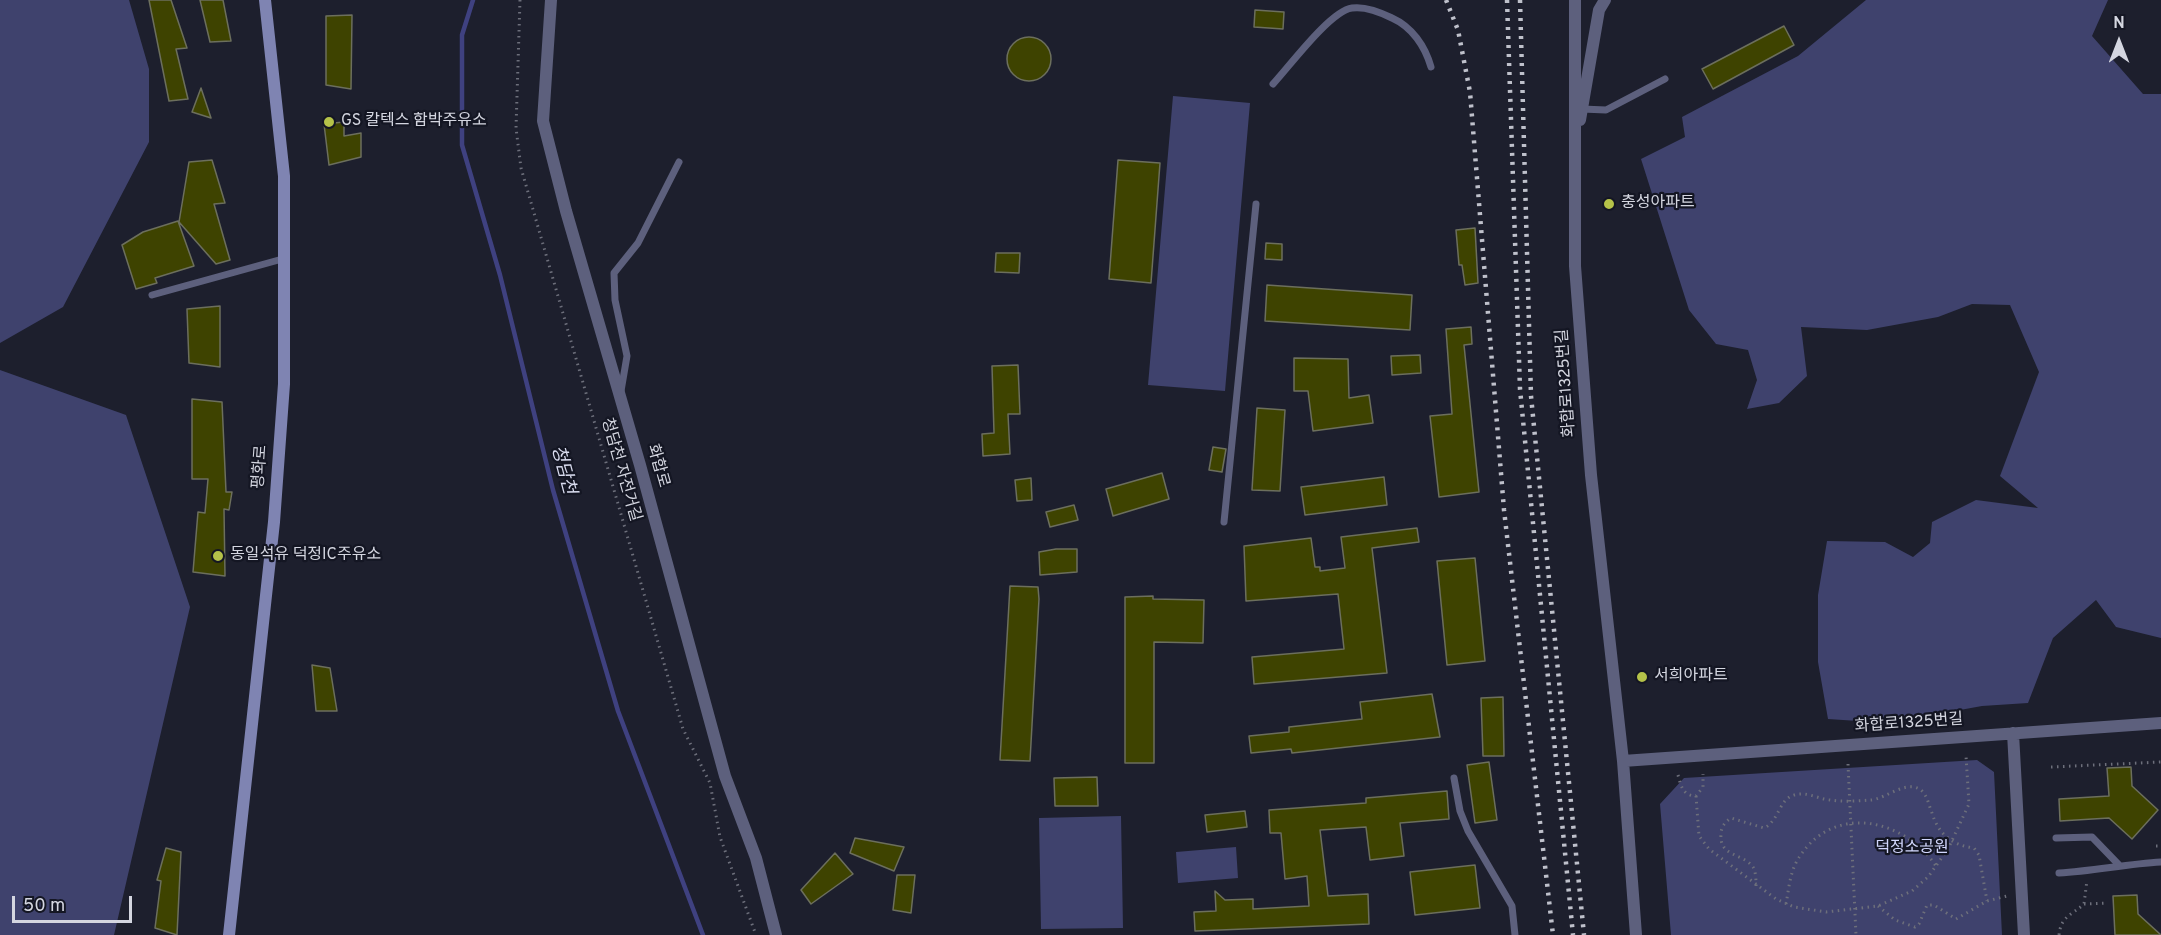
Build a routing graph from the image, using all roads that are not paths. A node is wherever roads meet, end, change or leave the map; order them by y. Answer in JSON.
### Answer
{"nodes":[{"id":1,"x":265,"y":0,"type":"edge"},
{"id":2,"x":551,"y":0,"type":"edge"},
{"id":3,"x":1575,"y":0,"type":"edge"},
{"id":4,"x":1605,"y":0,"type":"edge"},
{"id":5,"x":1431,"y":67,"type":"dead end"},
{"id":6,"x":1665,"y":79,"type":"dead end"},
{"id":7,"x":1273,"y":84,"type":"dead end"},
{"id":8,"x":1582,"y":109,"type":"junction"},
{"id":9,"x":1575,"y":157,"type":"junction"},
{"id":10,"x":679,"y":162,"type":"dead end"},
{"id":11,"x":1256,"y":204,"type":"dead end"},
{"id":12,"x":286,"y":258,"type":"junction"},
{"id":13,"x":152,"y":295,"type":"dead end"},
{"id":14,"x":620,"y":397,"type":"junction"},
{"id":15,"x":1224,"y":522,"type":"dead end"},
{"id":16,"x":2161,"y":723,"type":"edge"},
{"id":17,"x":2013,"y":733,"type":"junction"},
{"id":18,"x":1623,"y":761,"type":"junction"},
{"id":19,"x":1454,"y":778,"type":"dead end"},
{"id":20,"x":2056,"y":838,"type":"dead end"},
{"id":21,"x":2161,"y":862,"type":"edge"},
{"id":22,"x":2120,"y":866,"type":"junction"},
{"id":23,"x":2059,"y":873,"type":"dead end"},
{"id":24,"x":229,"y":935,"type":"edge"},
{"id":25,"x":776,"y":935,"type":"edge"},
{"id":26,"x":1515,"y":935,"type":"edge"},
{"id":27,"x":1636,"y":935,"type":"edge"},
{"id":28,"x":2024,"y":935,"type":"edge"}],
"edges":[{"from":1,"to":12,"type":"main road","name":"평화로"},
{"from":2,"to":14,"type":"street","name":"화합로"},
{"from":3,"to":9,"type":"street","name":"화합로1325번길"},
{"from":4,"to":8,"type":"street"},
{"from":5,"to":7,"type":"lane"},
{"from":6,"to":8,"type":"lane"},
{"from":8,"to":9,"type":"street"},
{"from":9,"to":18,"type":"street","name":"화합로1325번길"},
{"from":10,"to":14,"type":"lane"},
{"from":11,"to":15,"type":"lane"},
{"from":12,"to":13,"type":"lane"},
{"from":12,"to":24,"type":"main road","name":"평화로"},
{"from":14,"to":25,"type":"street","name":"화합로"},
{"from":16,"to":17,"type":"street","name":"화합로1325번길"},
{"from":17,"to":18,"type":"street","name":"화합로1325번길"},
{"from":17,"to":28,"type":"street"},
{"from":18,"to":27,"type":"street","name":"화합로1325번길"},
{"from":19,"to":26,"type":"lane"},
{"from":20,"to":22,"type":"lane"},
{"from":21,"to":22,"type":"lane"},
{"from":22,"to":23,"type":"lane"}]}
